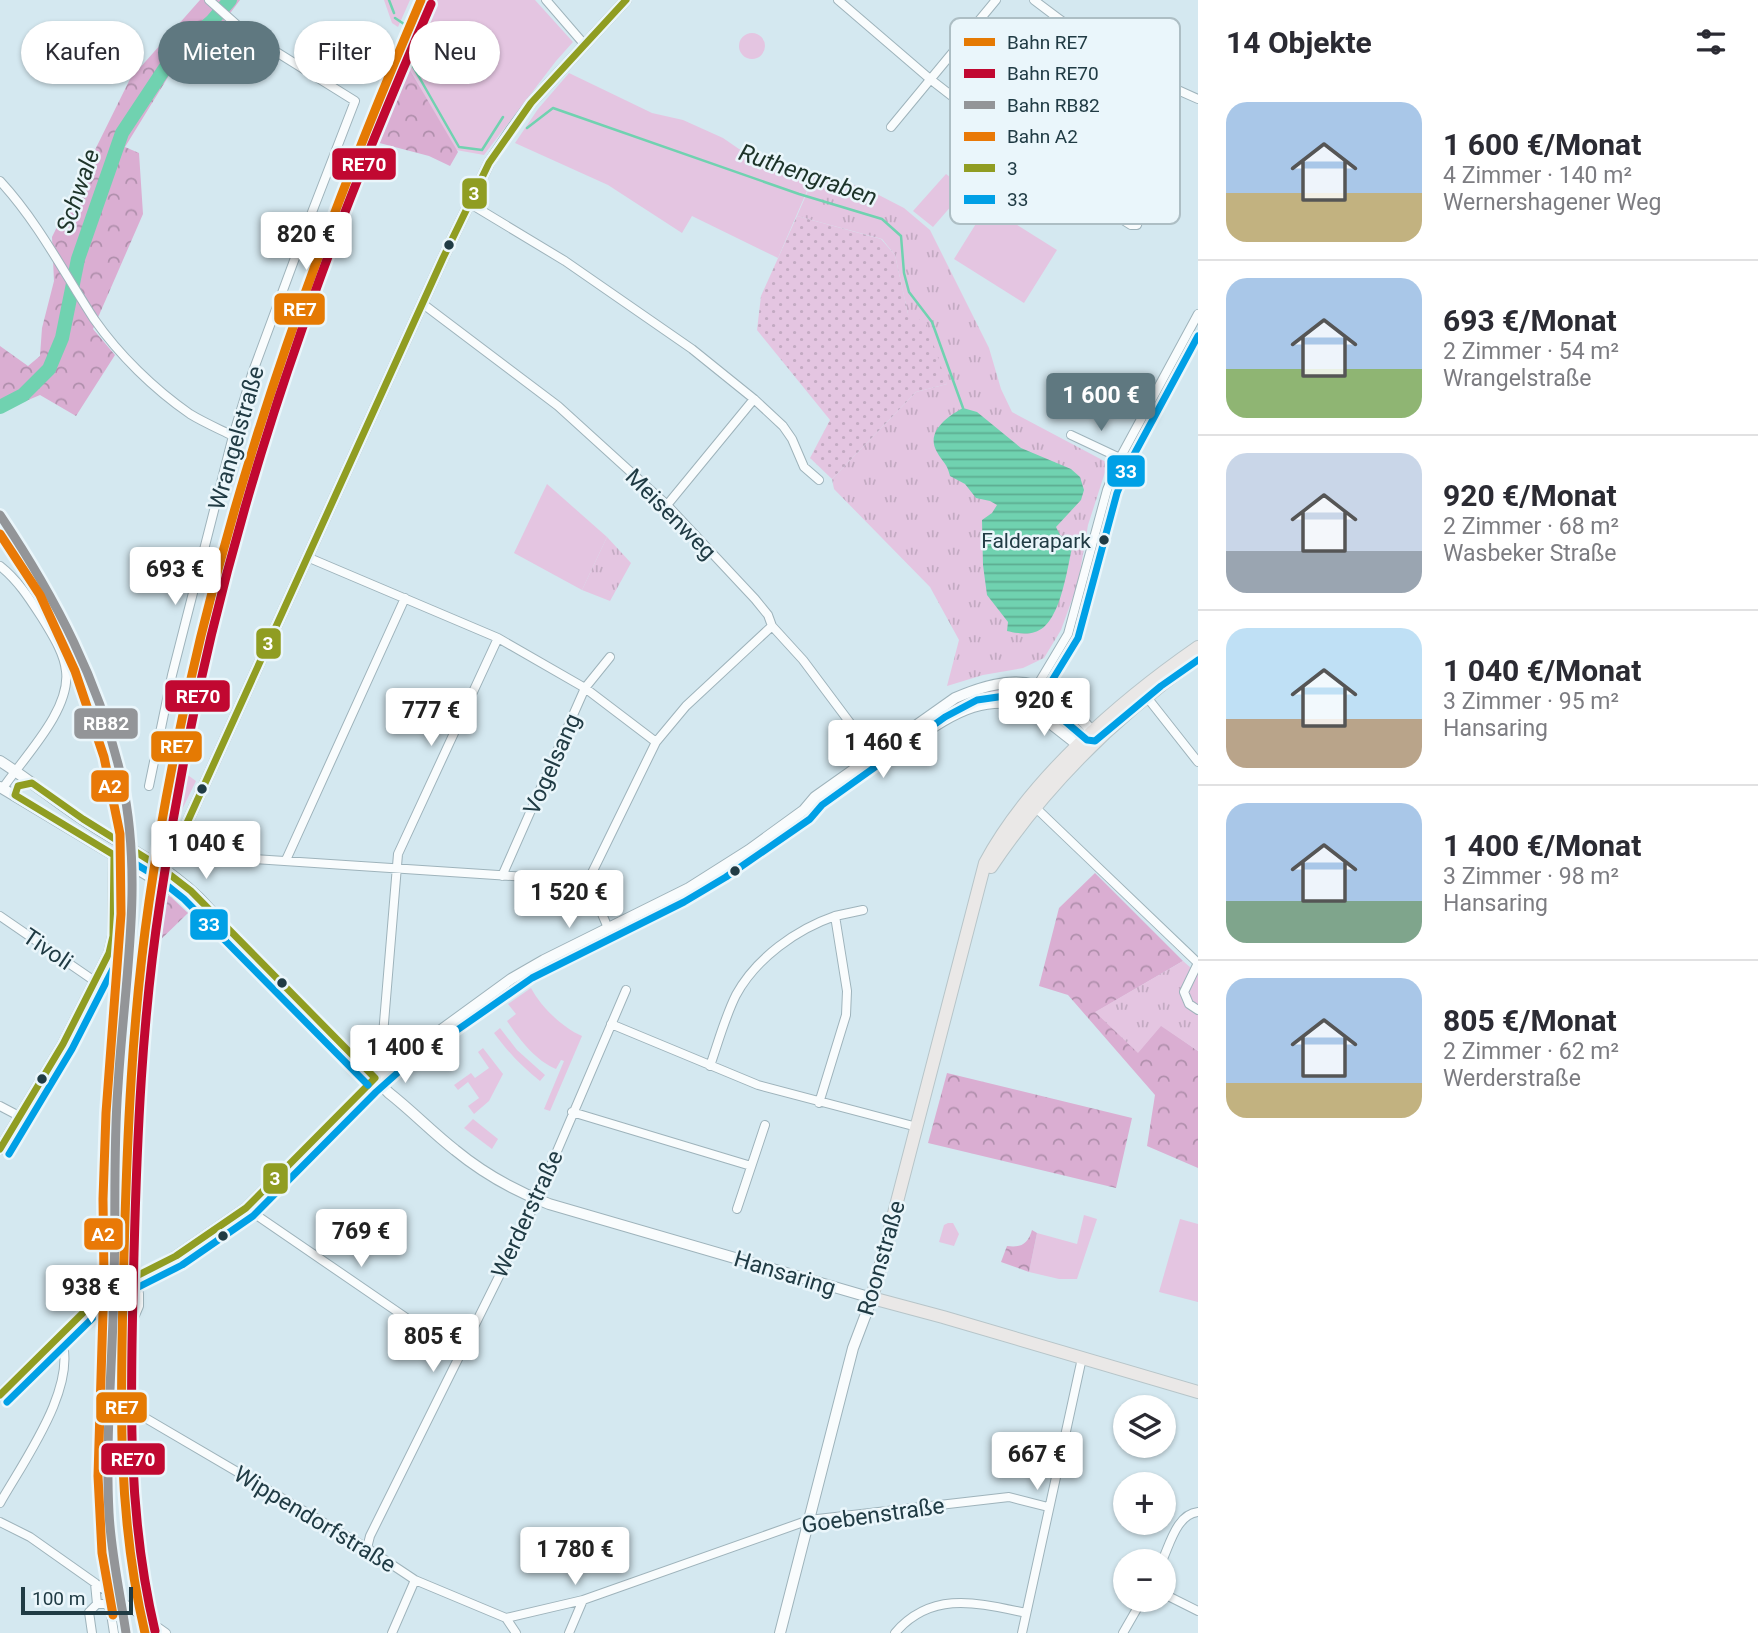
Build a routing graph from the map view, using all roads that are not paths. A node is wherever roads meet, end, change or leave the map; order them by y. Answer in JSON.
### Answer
{"nodes":[{"id":1,"x":546,"y":0,"type":"edge"},
{"id":2,"x":626,"y":0,"type":"edge"},
{"id":3,"x":838,"y":0,"type":"edge"},
{"id":4,"x":996,"y":0,"type":"edge"},
{"id":5,"x":1034,"y":0,"type":"edge"},
{"id":6,"x":211,"y":2,"type":"edge"},
{"id":7,"x":981,"y":18,"type":"edge"},
{"id":8,"x":1059,"y":18,"type":"edge"},
{"id":9,"x":584,"y":44,"type":"junction"},
{"id":10,"x":950,"y":55,"type":"edge"},
{"id":11,"x":930,"y":79,"type":"junction"},
{"id":12,"x":1180,"y":90,"type":"edge"},
{"id":13,"x":950,"y":95,"type":"edge"},
{"id":14,"x":1198,"y":99,"type":"edge"},
{"id":15,"x":891,"y":127,"type":"dead end"},
{"id":16,"x":0,"y":181,"type":"edge"},
{"id":17,"x":469,"y":203,"type":"junction"},
{"id":18,"x":423,"y":304,"type":"junction"},
{"id":19,"x":1198,"y":314,"type":"edge"},
{"id":20,"x":754,"y":399,"type":"junction"},
{"id":21,"x":1071,"y":435,"type":"dead end"},
{"id":22,"x":233,"y":436,"type":"junction"},
{"id":23,"x":1120,"y":458,"type":"junction"},
{"id":24,"x":820,"y":480,"type":"dead end"},
{"id":25,"x":667,"y":506,"type":"junction"},
{"id":26,"x":307,"y":556,"type":"junction"},
{"id":27,"x":0,"y":566,"type":"edge"},
{"id":28,"x":405,"y":598,"type":"junction"},
{"id":29,"x":772,"y":626,"type":"junction"},
{"id":30,"x":498,"y":638,"type":"junction"},
{"id":31,"x":1198,"y":647,"type":"edge"},
{"id":32,"x":610,"y":657,"type":"dead end"},
{"id":33,"x":1198,"y":658,"type":"edge"},
{"id":34,"x":1035,"y":685,"type":"junction"},
{"id":35,"x":586,"y":688,"type":"junction"},
{"id":36,"x":1144,"y":694,"type":"junction"},
{"id":37,"x":1025,"y":706,"type":"junction"},
{"id":38,"x":1089,"y":741,"type":"junction"},
{"id":39,"x":656,"y":742,"type":"junction"},
{"id":40,"x":877,"y":758,"type":"junction"},
{"id":41,"x":0,"y":761,"type":"edge"},
{"id":42,"x":1198,"y":762,"type":"edge"},
{"id":43,"x":15,"y":770,"type":"junction"},
{"id":44,"x":32,"y":783,"type":"junction"},
{"id":45,"x":149,"y":786,"type":"dead end"},
{"id":46,"x":2,"y":787,"type":"edge"},
{"id":47,"x":15,"y":795,"type":"junction"},
{"id":48,"x":1036,"y":808,"type":"junction"},
{"id":49,"x":114,"y":855,"type":"junction"},
{"id":50,"x":207,"y":856,"type":"dead end"},
{"id":51,"x":286,"y":860,"type":"junction"},
{"id":52,"x":163,"y":868,"type":"junction"},
{"id":53,"x":396,"y":868,"type":"junction"},
{"id":54,"x":502,"y":876,"type":"junction"},
{"id":55,"x":156,"y":880,"type":"junction"},
{"id":56,"x":588,"y":881,"type":"junction"},
{"id":57,"x":981,"y":882,"type":"junction"},
{"id":58,"x":863,"y":910,"type":"dead end"},
{"id":59,"x":0,"y":916,"type":"edge"},
{"id":60,"x":835,"y":916,"type":"junction"},
{"id":61,"x":220,"y":922,"type":"junction"},
{"id":62,"x":608,"y":928,"type":"junction"},
{"id":63,"x":1198,"y":963,"type":"edge"},
{"id":64,"x":96,"y":982,"type":"junction"},
{"id":65,"x":626,"y":990,"type":"dead end"},
{"id":66,"x":1198,"y":1010,"type":"edge"},
{"id":67,"x":611,"y":1024,"type":"junction"},
{"id":68,"x":710,"y":1066,"type":"junction"},
{"id":69,"x":376,"y":1078,"type":"junction"},
{"id":70,"x":819,"y":1103,"type":"junction"},
{"id":71,"x":0,"y":1106,"type":"edge"},
{"id":72,"x":572,"y":1112,"type":"junction"},
{"id":73,"x":19,"y":1116,"type":"junction"},
{"id":74,"x":765,"y":1125,"type":"dead end"},
{"id":75,"x":917,"y":1127,"type":"junction"},
{"id":76,"x":0,"y":1149,"type":"edge"},
{"id":77,"x":751,"y":1166,"type":"junction"},
{"id":78,"x":537,"y":1199,"type":"junction"},
{"id":79,"x":246,"y":1208,"type":"junction"},
{"id":80,"x":737,"y":1209,"type":"dead end"},
{"id":81,"x":136,"y":1278,"type":"junction"},
{"id":82,"x":872,"y":1298,"type":"junction"},
{"id":83,"x":60,"y":1336,"type":"junction"},
{"id":84,"x":459,"y":1354,"type":"junction"},
{"id":85,"x":1082,"y":1358,"type":"junction"},
{"id":86,"x":1198,"y":1392,"type":"edge"},
{"id":87,"x":0,"y":1395,"type":"edge"},
{"id":88,"x":130,"y":1409,"type":"junction"},
{"id":89,"x":0,"y":1503,"type":"edge"},
{"id":90,"x":1048,"y":1507,"type":"junction"},
{"id":91,"x":1198,"y":1512,"type":"edge"},
{"id":92,"x":809,"y":1520,"type":"junction"},
{"id":93,"x":0,"y":1522,"type":"edge"},
{"id":94,"x":367,"y":1548,"type":"junction"},
{"id":95,"x":1168,"y":1549,"type":"edge"},
{"id":96,"x":415,"y":1580,"type":"junction"},
{"id":97,"x":95,"y":1583,"type":"junction"},
{"id":98,"x":583,"y":1600,"type":"junction"},
{"id":99,"x":1176,"y":1600,"type":"edge"},
{"id":100,"x":97,"y":1604,"type":"junction"},
{"id":101,"x":1198,"y":1611,"type":"edge"},
{"id":102,"x":1135,"y":1612,"type":"edge"},
{"id":103,"x":1026,"y":1613,"type":"junction"},
{"id":104,"x":506,"y":1618,"type":"junction"},
{"id":105,"x":150,"y":1622,"type":"junction"},
{"id":106,"x":92,"y":1633,"type":"edge"},
{"id":107,"x":114,"y":1633,"type":"edge"},
{"id":108,"x":166,"y":1633,"type":"edge"},
{"id":109,"x":392,"y":1633,"type":"edge"},
{"id":110,"x":516,"y":1633,"type":"edge"},
{"id":111,"x":569,"y":1633,"type":"edge"},
{"id":112,"x":780,"y":1633,"type":"edge"},
{"id":113,"x":895,"y":1633,"type":"edge"},
{"id":114,"x":1022,"y":1633,"type":"edge"},
{"id":115,"x":1123,"y":1633,"type":"edge"}],
"edges":[{"from":1,"to":9,"type":"street"},
{"from":2,"to":9,"type":"street"},
{"from":3,"to":11,"type":"street"},
{"from":4,"to":7,"type":"street"},
{"from":5,"to":8,"type":"street"},
{"from":6,"to":22,"type":"street","name":"Wrangelstraße"},
{"from":9,"to":17,"type":"street"},
{"from":10,"to":11,"type":"street"},
{"from":11,"to":13,"type":"street"},
{"from":11,"to":15,"type":"street"},
{"from":12,"to":14,"type":"street"},
{"from":16,"to":22,"type":"street"},
{"from":17,"to":18,"type":"street"},
{"from":17,"to":20,"type":"street"},
{"from":18,"to":25,"type":"street","name":"Meisenweg"},
{"from":18,"to":26,"type":"street"},
{"from":19,"to":23,"type":"street"},
{"from":20,"to":24,"type":"street"},
{"from":20,"to":25,"type":"street"},
{"from":21,"to":23,"type":"street"},
{"from":22,"to":45,"type":"street","name":"Wrangelstraße"},
{"from":23,"to":34,"type":"street"},
{"from":25,"to":29,"type":"street","name":"Meisenweg"},
{"from":26,"to":28,"type":"street"},
{"from":26,"to":52,"type":"street"},
{"from":27,"to":43,"type":"street"},
{"from":28,"to":30,"type":"street"},
{"from":28,"to":51,"type":"street"},
{"from":29,"to":39,"type":"street"},
{"from":29,"to":40,"type":"street","name":"Meisenweg"},
{"from":30,"to":35,"type":"street"},
{"from":30,"to":53,"type":"street"},
{"from":31,"to":36,"type":"main road"},
{"from":32,"to":35,"type":"street","name":"Vogelsang"},
{"from":33,"to":36,"type":"main road"},
{"from":34,"to":37,"type":"street"},
{"from":34,"to":38,"type":"street"},
{"from":34,"to":40,"type":"street"},
{"from":35,"to":39,"type":"street"},
{"from":35,"to":54,"type":"street","name":"Vogelsang"},
{"from":36,"to":38,"type":"main road"},
{"from":36,"to":42,"type":"street"},
{"from":37,"to":38,"type":"street"},
{"from":37,"to":40,"type":"street"},
{"from":38,"to":48,"type":"main road","name":"Roonstraße"},
{"from":38,"to":57,"type":"main road","name":"Roonstraße"},
{"from":39,"to":56,"type":"street"},
{"from":40,"to":62,"type":"street"},
{"from":41,"to":43,"type":"street","name":"Hansaring"},
{"from":43,"to":44,"type":"street","name":"Hansaring"},
{"from":43,"to":46,"type":"street"},
{"from":44,"to":47,"type":"street"},
{"from":44,"to":52,"type":"street","name":"Hansaring"},
{"from":46,"to":47,"type":"street","name":"Hansaring"},
{"from":47,"to":49,"type":"street","name":"Hansaring"},
{"from":48,"to":57,"type":"main road","name":"Roonstraße"},
{"from":48,"to":63,"type":"street"},
{"from":49,"to":55,"type":"street","name":"Hansaring"},
{"from":49,"to":64,"type":"street"},
{"from":50,"to":51,"type":"street"},
{"from":51,"to":53,"type":"street"},
{"from":52,"to":55,"type":"street"},
{"from":52,"to":61,"type":"street","name":"Hansaring"},
{"from":53,"to":54,"type":"street"},
{"from":53,"to":69,"type":"street"},
{"from":54,"to":56,"type":"street"},
{"from":55,"to":61,"type":"street","name":"Hansaring"},
{"from":56,"to":62,"type":"street"},
{"from":57,"to":75,"type":"main road","name":"Roonstraße"},
{"from":58,"to":60,"type":"street"},
{"from":59,"to":64,"type":"street","name":"Tivoli"},
{"from":60,"to":68,"type":"street"},
{"from":60,"to":70,"type":"street"},
{"from":61,"to":69,"type":"street","name":"Hansaring"},
{"from":62,"to":69,"type":"street"},
{"from":63,"to":66,"type":"street"},
{"from":64,"to":73,"type":"street"},
{"from":65,"to":67,"type":"street","name":"Werderstraße"},
{"from":67,"to":68,"type":"street"},
{"from":67,"to":72,"type":"street","name":"Werderstraße"},
{"from":68,"to":70,"type":"street"},
{"from":69,"to":78,"type":"street","name":"Hansaring"},
{"from":69,"to":79,"type":"street"},
{"from":70,"to":75,"type":"street"},
{"from":71,"to":73,"type":"street"},
{"from":72,"to":77,"type":"street"},
{"from":72,"to":78,"type":"street","name":"Werderstraße"},
{"from":73,"to":76,"type":"street"},
{"from":74,"to":77,"type":"street"},
{"from":75,"to":82,"type":"main road","name":"Roonstraße"},
{"from":77,"to":80,"type":"street"},
{"from":78,"to":82,"type":"street","name":"Hansaring"},
{"from":78,"to":84,"type":"street","name":"Werderstraße"},
{"from":79,"to":81,"type":"street"},
{"from":79,"to":84,"type":"street"},
{"from":81,"to":83,"type":"street"},
{"from":81,"to":88,"type":"street"},
{"from":82,"to":85,"type":"main road","name":"Hansaring"},
{"from":82,"to":92,"type":"street","name":"Roonstraße"},
{"from":83,"to":87,"type":"street"},
{"from":83,"to":89,"type":"street"},
{"from":84,"to":94,"type":"street","name":"Werderstraße"},
{"from":85,"to":86,"type":"main road","name":"Hansaring"},
{"from":85,"to":90,"type":"street"},
{"from":88,"to":94,"type":"street","name":"Wippendorfstraße"},
{"from":88,"to":105,"type":"street"},
{"from":90,"to":92,"type":"street","name":"Goebenstraße"},
{"from":90,"to":103,"type":"street"},
{"from":91,"to":95,"type":"street"},
{"from":92,"to":98,"type":"street","name":"Goebenstraße"},
{"from":92,"to":112,"type":"street","name":"Roonstraße"},
{"from":93,"to":97,"type":"street"},
{"from":94,"to":96,"type":"street","name":"Wippendorfstraße"},
{"from":96,"to":104,"type":"street","name":"Wippendorfstraße"},
{"from":96,"to":109,"type":"street"},
{"from":97,"to":100,"type":"street"},
{"from":97,"to":105,"type":"street"},
{"from":98,"to":104,"type":"street","name":"Goebenstraße"},
{"from":98,"to":111,"type":"street"},
{"from":99,"to":101,"type":"street"},
{"from":100,"to":106,"type":"street"},
{"from":100,"to":107,"type":"street"},
{"from":102,"to":115,"type":"street"},
{"from":103,"to":113,"type":"street"},
{"from":103,"to":114,"type":"street"},
{"from":104,"to":110,"type":"street"},
{"from":105,"to":108,"type":"street"}]}
